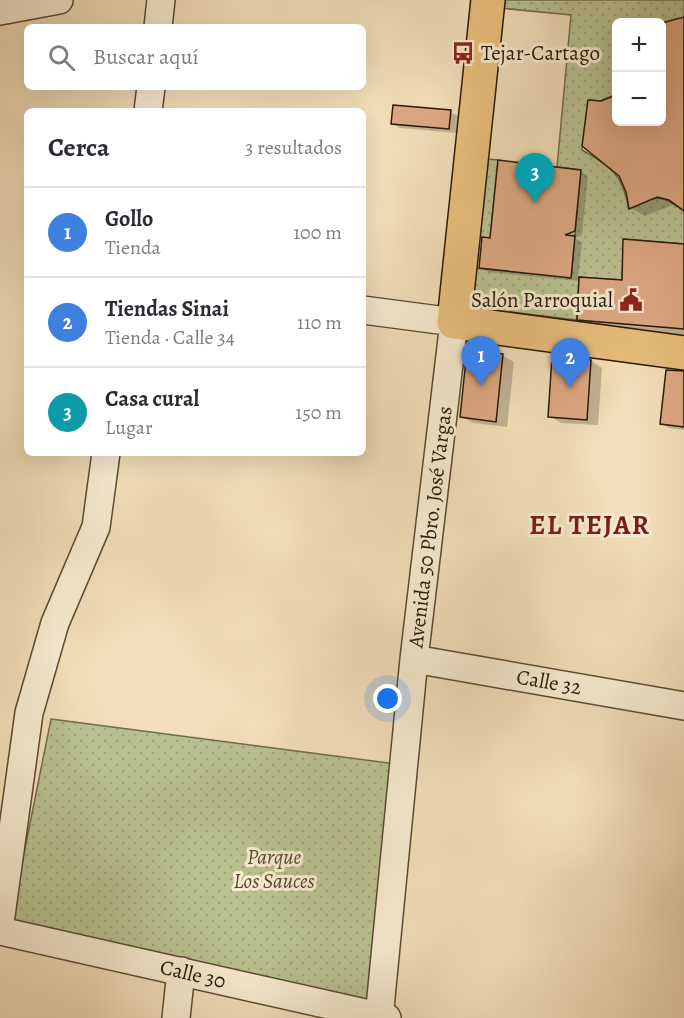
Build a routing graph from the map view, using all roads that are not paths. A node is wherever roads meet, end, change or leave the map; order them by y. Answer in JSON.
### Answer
{"nodes":[{"id":1,"x":59,"y":0,"type":"edge"},
{"id":2,"x":161,"y":0,"type":"edge"},
{"id":3,"x":488,"y":0,"type":"edge"},
{"id":4,"x":0,"y":11,"type":"edge"},
{"id":5,"x":158,"y":24,"type":"edge"},
{"id":6,"x":151,"y":90,"type":"edge"},
{"id":7,"x":148,"y":108,"type":"edge"},
{"id":8,"x":366,"y":310,"type":"edge"},
{"id":9,"x":454,"y":322,"type":"junction"},
{"id":10,"x":684,"y":353,"type":"edge"},
{"id":11,"x":106,"y":456,"type":"edge"},
{"id":12,"x":414,"y":659,"type":"junction"},
{"id":13,"x":684,"y":706,"type":"edge"},
{"id":14,"x":0,"y":923,"type":"edge"},
{"id":15,"x":0,"y":931,"type":"edge"},
{"id":16,"x":181,"y":971,"type":"junction"},
{"id":17,"x":176,"y":1018,"type":"edge"},
{"id":18,"x":382,"y":1018,"type":"edge"}],
"edges":[{"from":1,"to":4,"type":"street"},
{"from":2,"to":5,"type":"street"},
{"from":3,"to":9,"type":"main road","name":"Avenida 50 Pbro. José Vargas"},
{"from":6,"to":7,"type":"street"},
{"from":8,"to":9,"type":"street"},
{"from":9,"to":10,"type":"main road"},
{"from":9,"to":12,"type":"street","name":"Avenida 50 Pbro. José Vargas"},
{"from":11,"to":14,"type":"street"},
{"from":12,"to":13,"type":"street","name":"Calle 32"},
{"from":12,"to":18,"type":"street","name":"Avenida 50 Pbro. José Vargas"},
{"from":15,"to":16,"type":"street","name":"Calle 30"},
{"from":16,"to":17,"type":"street"},
{"from":16,"to":18,"type":"street","name":"Calle 30"}]}
